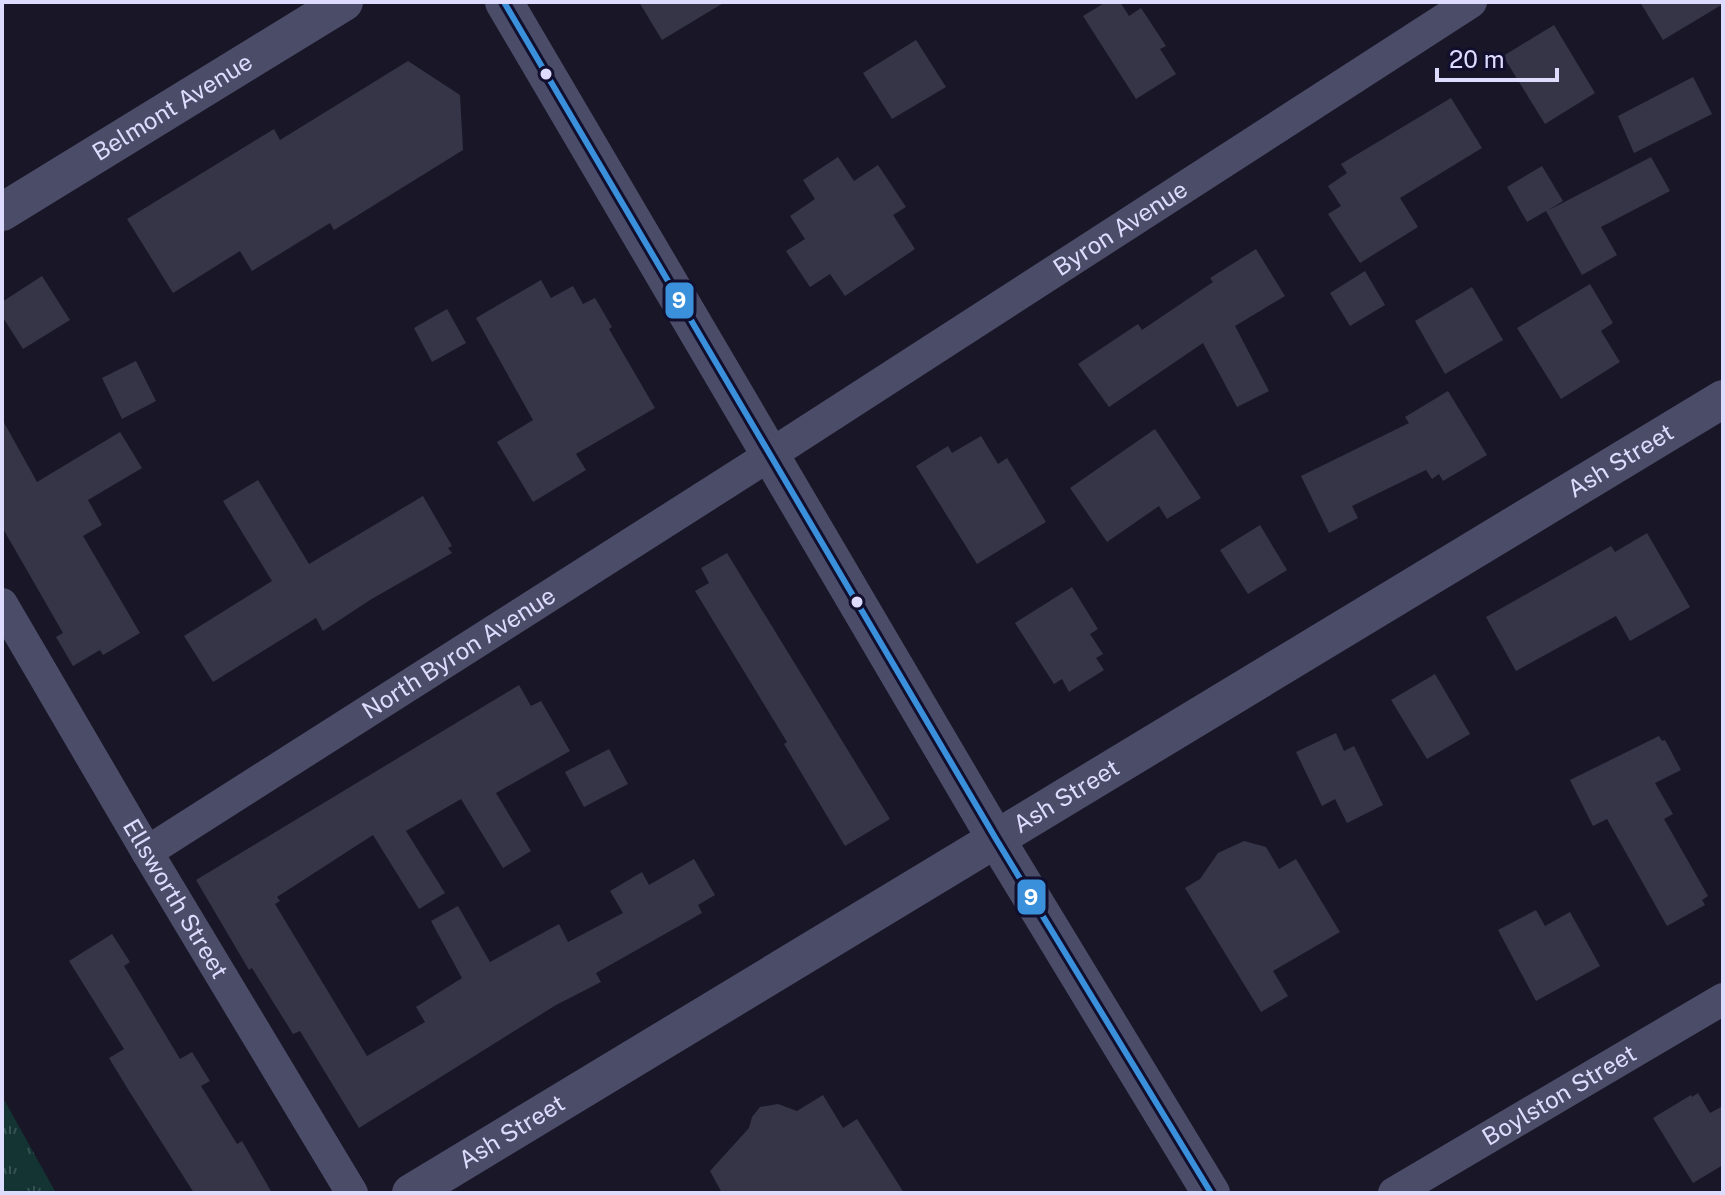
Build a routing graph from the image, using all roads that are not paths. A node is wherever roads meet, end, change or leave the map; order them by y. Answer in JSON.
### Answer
{"nodes":[{"id":1,"x":344,"y":2,"type":"edge"},
{"id":2,"x":504,"y":2,"type":"edge"},
{"id":3,"x":1471,"y":2,"type":"edge"},
{"id":4,"x":2,"y":212,"type":"edge"},
{"id":5,"x":1723,"y":399,"type":"edge"},
{"id":6,"x":770,"y":455,"type":"junction"},
{"id":7,"x":2,"y":604,"type":"edge"},
{"id":8,"x":996,"y":839,"type":"junction"},
{"id":9,"x":147,"y":852,"type":"junction"},
{"id":10,"x":1723,"y":999,"type":"edge"},
{"id":11,"x":352,"y":1193,"type":"edge"},
{"id":12,"x":411,"y":1193,"type":"edge"},
{"id":13,"x":1211,"y":1193,"type":"edge"},
{"id":14,"x":1394,"y":1193,"type":"edge"}],
"edges":[{"from":1,"to":4,"type":"street","name":"Belmont Avenue"},
{"from":2,"to":6,"type":"street"},
{"from":3,"to":6,"type":"street","name":"Byron Avenue"},
{"from":5,"to":8,"type":"street","name":"Ash Street"},
{"from":6,"to":8,"type":"street"},
{"from":6,"to":9,"type":"street","name":"North Byron Avenue"},
{"from":7,"to":9,"type":"street","name":"Ellsworth Street"},
{"from":8,"to":12,"type":"street","name":"Ash Street"},
{"from":8,"to":13,"type":"street"},
{"from":9,"to":11,"type":"street","name":"Ellsworth Street"},
{"from":10,"to":14,"type":"street","name":"Boylston Street"}]}
